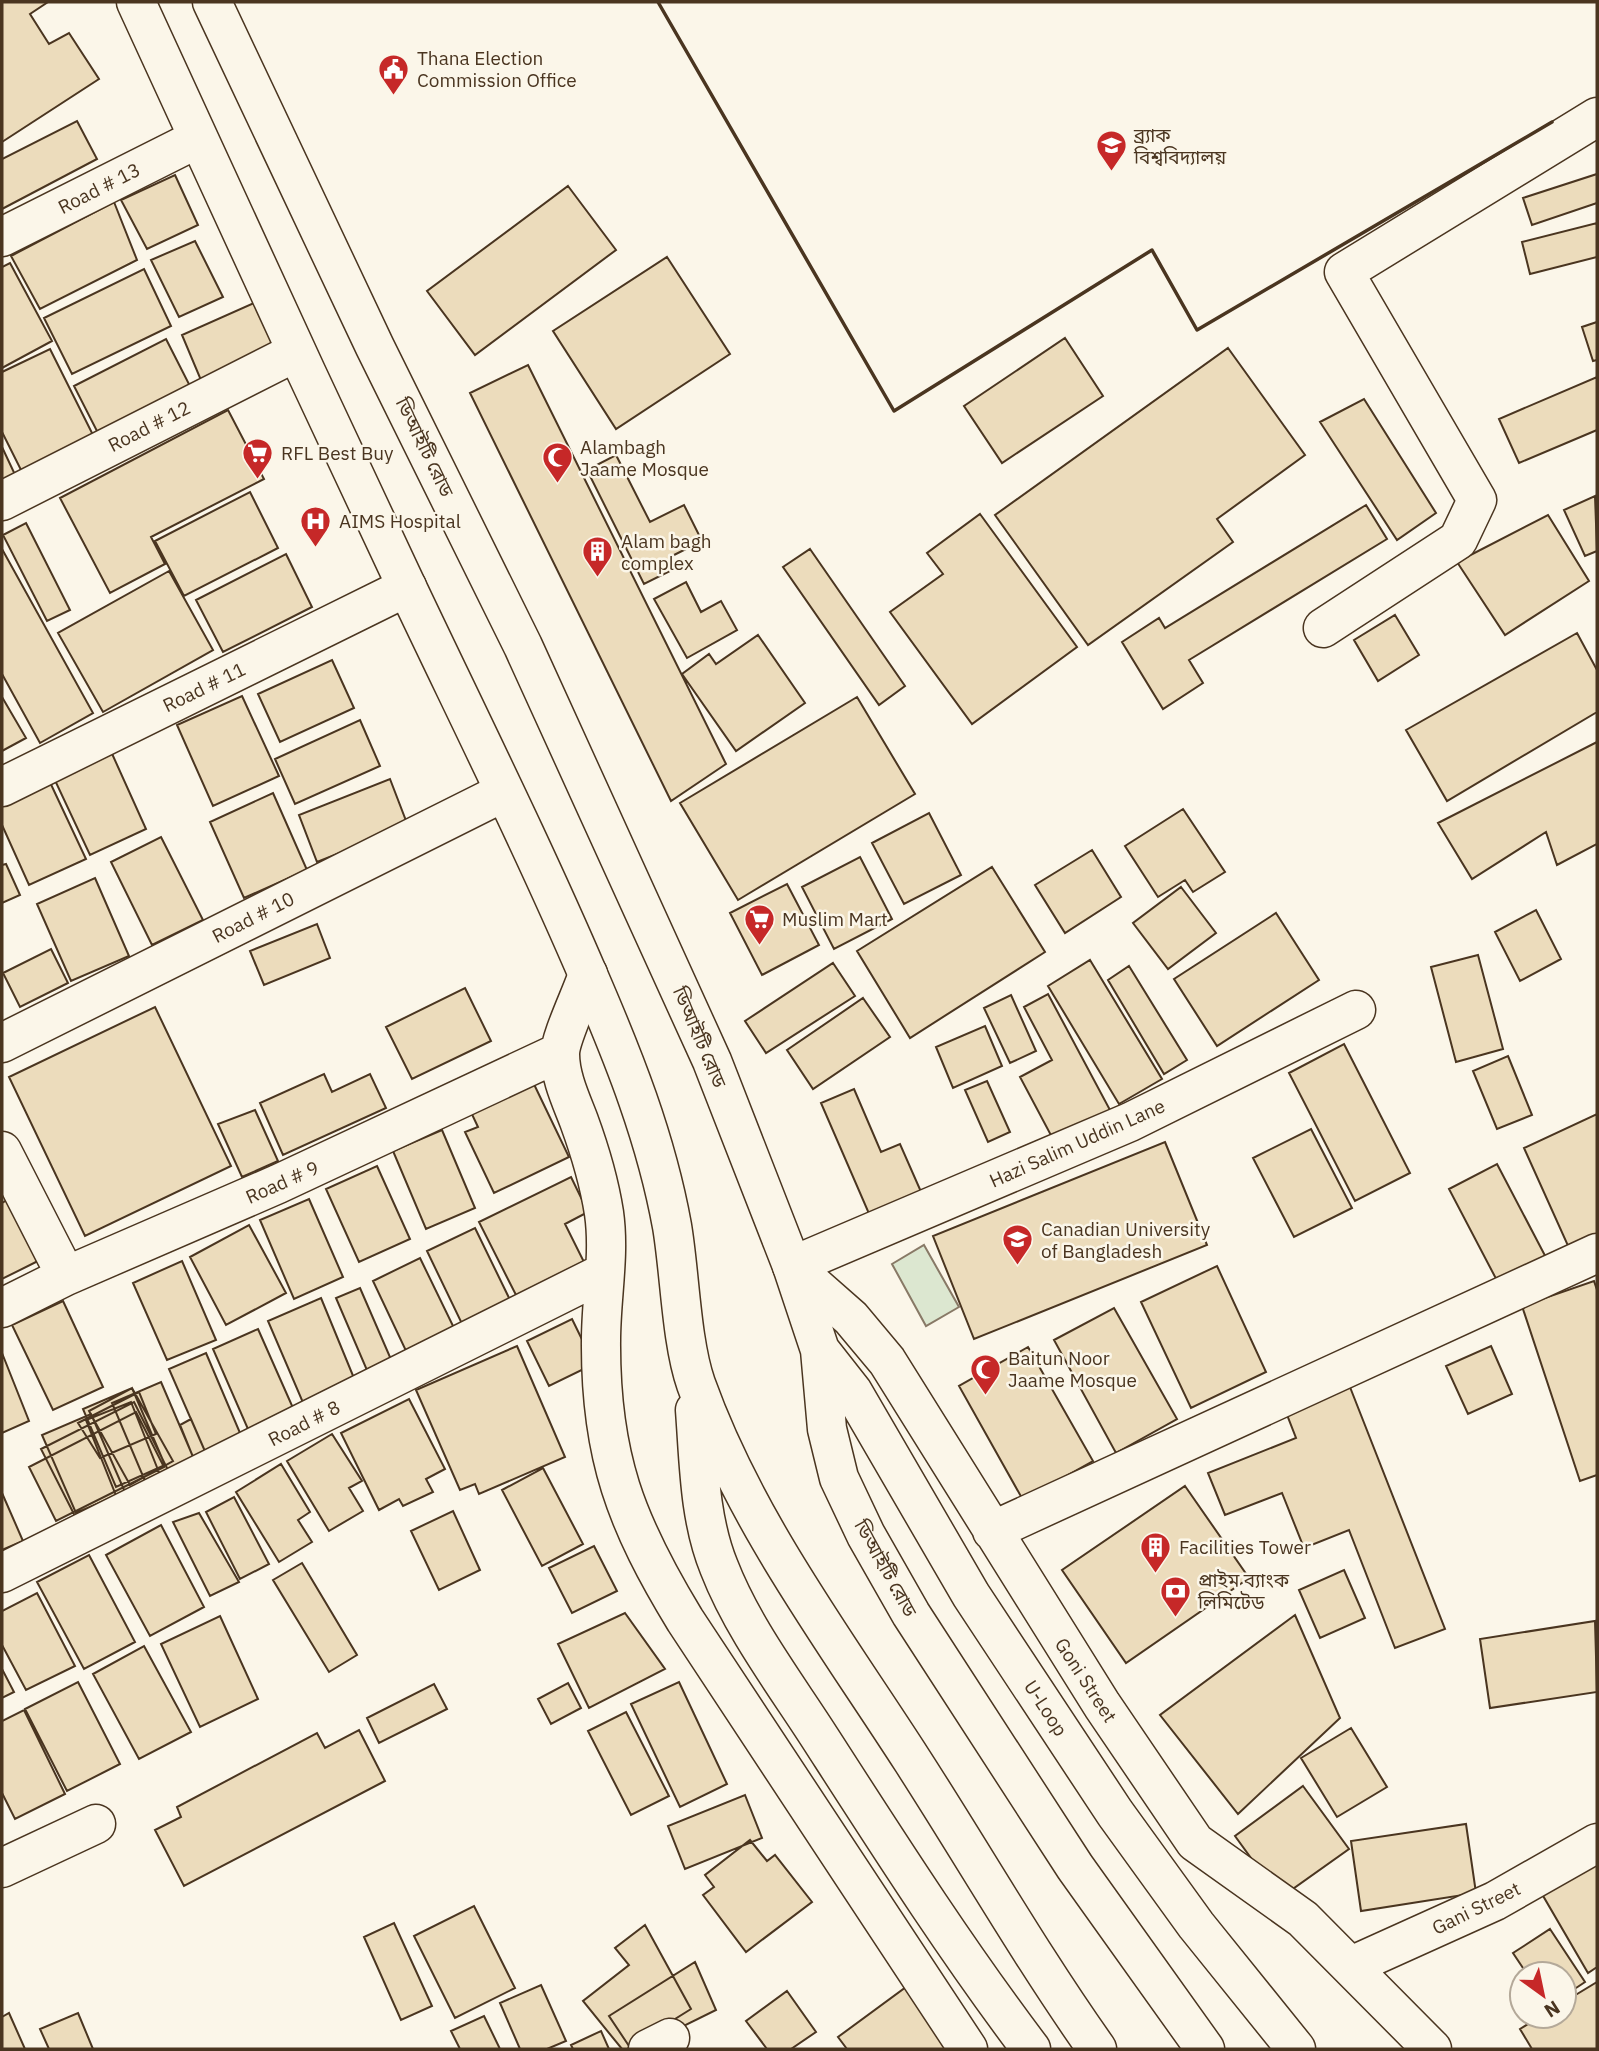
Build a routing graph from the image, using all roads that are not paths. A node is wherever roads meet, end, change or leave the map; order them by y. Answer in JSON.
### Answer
{"nodes":[{"id":1,"x":136,"y":2,"type":"edge"},
{"id":2,"x":212,"y":2,"type":"edge"},
{"id":3,"x":1597,"y":117,"type":"edge"},
{"id":4,"x":197,"y":139,"type":"junction"},
{"id":5,"x":2,"y":237,"type":"edge"},
{"id":6,"x":296,"y":352,"type":"junction"},
{"id":7,"x":2,"y":500,"type":"edge"},
{"id":8,"x":407,"y":587,"type":"junction"},
{"id":9,"x":1323,"y":628,"type":"dead end"},
{"id":10,"x":2,"y":787,"type":"edge"},
{"id":11,"x":505,"y":792,"type":"junction"},
{"id":12,"x":588,"y":974,"type":"junction"},
{"id":13,"x":1356,"y":1010,"type":"dead end"},
{"id":14,"x":2,"y":1043,"type":"edge"},
{"id":15,"x":560,"y":1052,"type":"junction"},
{"id":16,"x":2,"y":1151,"type":"edge"},
{"id":17,"x":1597,"y":1253,"type":"edge"},
{"id":18,"x":792,"y":1266,"type":"junction"},
{"id":19,"x":606,"y":1272,"type":"junction"},
{"id":20,"x":66,"y":1276,"type":"junction"},
{"id":21,"x":2,"y":1308,"type":"edge"},
{"id":22,"x":820,"y":1350,"type":"junction"},
{"id":23,"x":693,"y":1377,"type":"junction"},
{"id":24,"x":992,"y":1531,"type":"junction"},
{"id":25,"x":2,"y":1573,"type":"edge"},
{"id":26,"x":96,"y":1824,"type":"dead end"},
{"id":27,"x":1597,"y":1843,"type":"edge"},
{"id":28,"x":2,"y":1868,"type":"edge"},
{"id":29,"x":1351,"y":1966,"type":"junction"},
{"id":30,"x":968,"y":2049,"type":"edge"},
{"id":31,"x":1031,"y":2049,"type":"edge"},
{"id":32,"x":1097,"y":2049,"type":"edge"},
{"id":33,"x":1205,"y":2049,"type":"edge"},
{"id":34,"x":1296,"y":2049,"type":"edge"},
{"id":35,"x":1432,"y":2049,"type":"edge"}],
"edges":[{"from":1,"to":4,"type":"street"},
{"from":2,"to":18,"type":"street","name":"ডিআইটি রোড"},
{"from":3,"to":9,"type":"street"},
{"from":4,"to":5,"type":"street","name":"Road # 13"},
{"from":4,"to":6,"type":"street"},
{"from":6,"to":7,"type":"street","name":"Road # 12"},
{"from":6,"to":8,"type":"street"},
{"from":8,"to":10,"type":"street","name":"Road # 11"},
{"from":8,"to":11,"type":"street"},
{"from":11,"to":12,"type":"street"},
{"from":11,"to":14,"type":"street","name":"Road # 10"},
{"from":12,"to":15,"type":"street"},
{"from":12,"to":23,"type":"street"},
{"from":13,"to":18,"type":"street","name":"Hazi Salim Uddin Lane"},
{"from":15,"to":19,"type":"street"},
{"from":15,"to":20,"type":"street","name":"Road # 9"},
{"from":16,"to":20,"type":"street"},
{"from":17,"to":24,"type":"street"},
{"from":18,"to":22,"type":"street","name":"ডিআইটি রোড"},
{"from":18,"to":24,"type":"street","name":"Goni Street"},
{"from":19,"to":25,"type":"street","name":"Road # 8"},
{"from":19,"to":30,"type":"street"},
{"from":20,"to":21,"type":"street","name":"Road # 9"},
{"from":22,"to":33,"type":"street","name":"ডিআইটি রোড"},
{"from":22,"to":34,"type":"street","name":"U-Loop"},
{"from":23,"to":31,"type":"street"},
{"from":23,"to":32,"type":"street"},
{"from":24,"to":29,"type":"street","name":"Goni Street"},
{"from":26,"to":28,"type":"street"},
{"from":27,"to":29,"type":"street","name":"Gani Street"},
{"from":29,"to":35,"type":"street","name":"Goni Street"}]}
